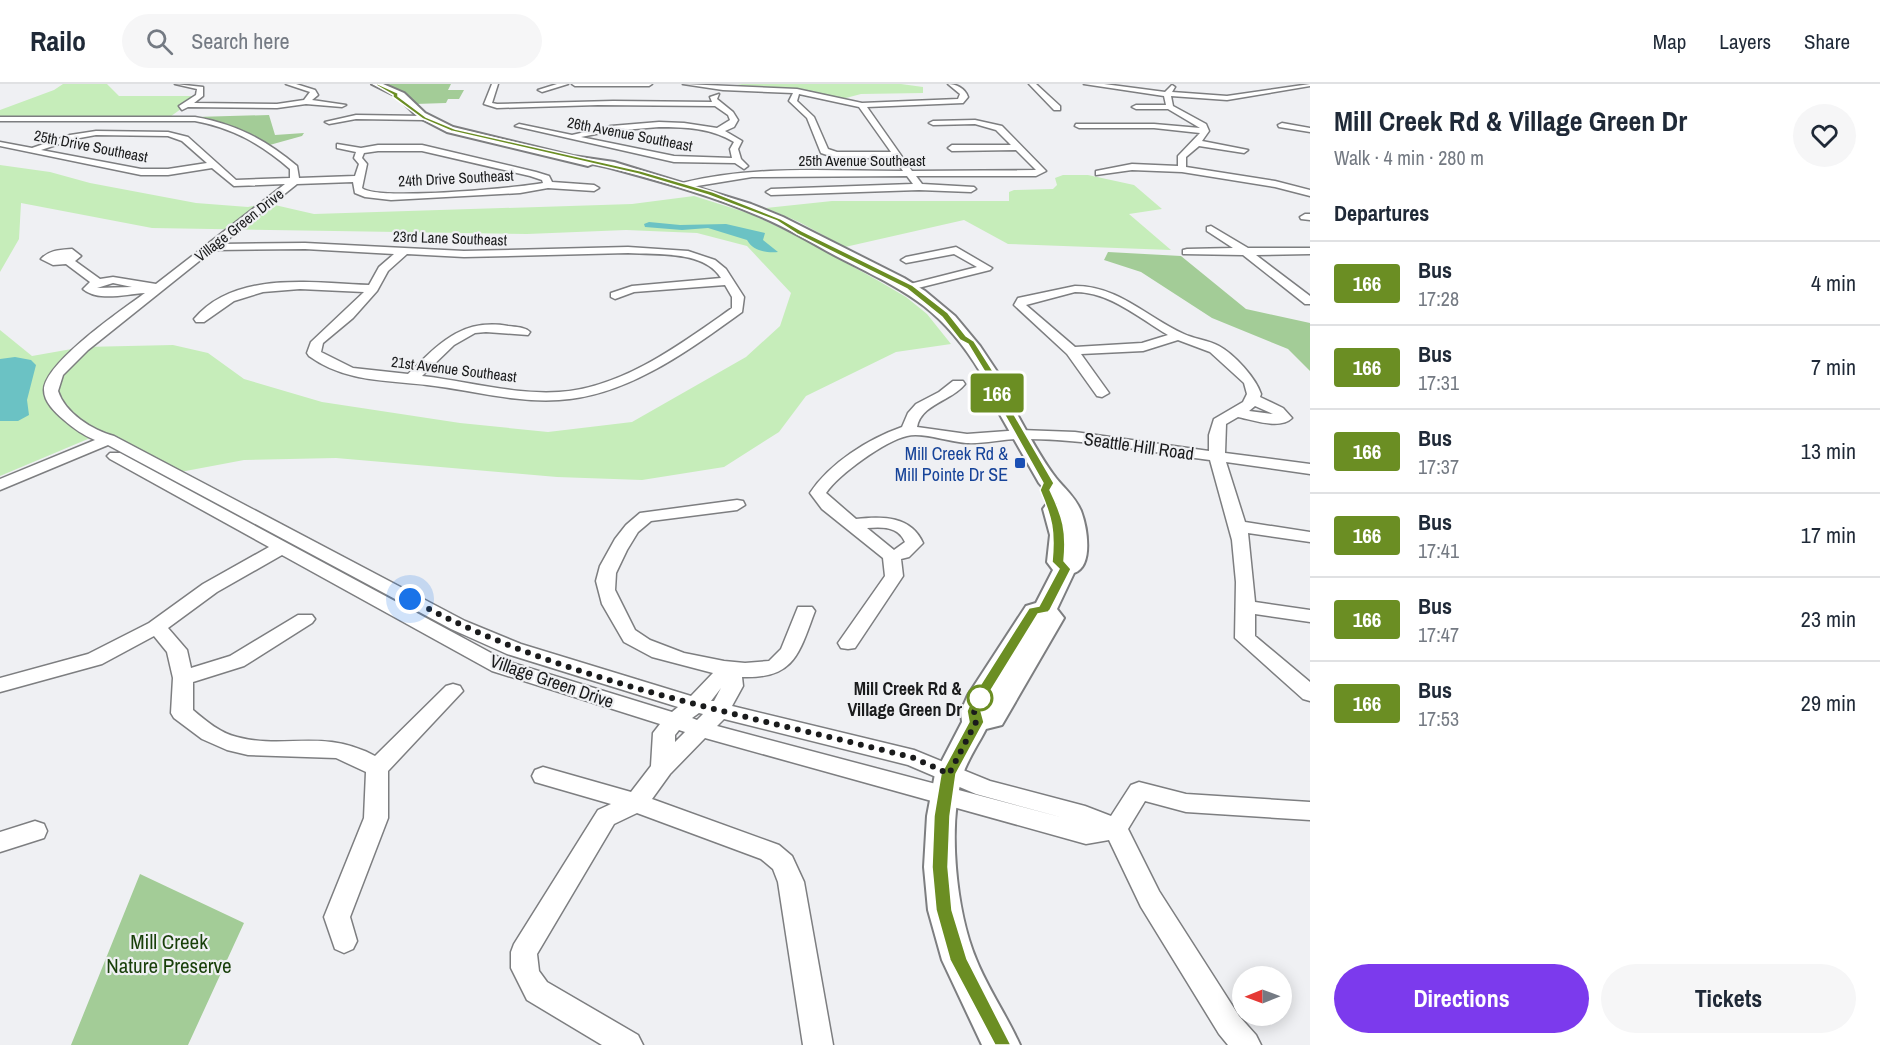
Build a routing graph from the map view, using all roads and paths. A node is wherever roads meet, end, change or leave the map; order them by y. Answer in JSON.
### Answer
{"nodes":[{"id":1,"x":178,"y":84,"type":"edge"},
{"id":2,"x":289,"y":84,"type":"edge"},
{"id":3,"x":376,"y":84,"type":"edge"},
{"id":4,"x":495,"y":84,"type":"edge"},
{"id":5,"x":565,"y":84,"type":"edge"},
{"id":6,"x":575,"y":84,"type":"edge"},
{"id":7,"x":649,"y":84,"type":"edge"},
{"id":8,"x":686,"y":84,"type":"edge"},
{"id":9,"x":951,"y":84,"type":"edge"},
{"id":10,"x":1032,"y":84,"type":"edge"},
{"id":11,"x":1087,"y":84,"type":"edge"},
{"id":12,"x":1174,"y":84,"type":"edge"},
{"id":13,"x":1310,"y":84,"type":"edge"},
{"id":14,"x":1104,"y":85,"type":"edge"},
{"id":15,"x":723,"y":88,"type":"junction"},
{"id":16,"x":1279,"y":89,"type":"junction"},
{"id":17,"x":542,"y":90,"type":"dead end"},
{"id":18,"x":797,"y":91,"type":"junction"},
{"id":19,"x":1167,"y":94,"type":"junction"},
{"id":20,"x":1302,"y":95,"type":"dead end"},
{"id":21,"x":1227,"y":98,"type":"junction"},
{"id":22,"x":306,"y":102,"type":"junction"},
{"id":23,"x":716,"y":104,"type":"junction"},
{"id":24,"x":186,"y":105,"type":"junction"},
{"id":25,"x":342,"y":105,"type":"dead end"},
{"id":26,"x":862,"y":105,"type":"junction"},
{"id":27,"x":1243,"y":106,"type":"dead end"},
{"id":28,"x":1136,"y":107,"type":"dead end"},
{"id":29,"x":1170,"y":107,"type":"junction"},
{"id":30,"x":1057,"y":108,"type":"dead end"},
{"id":31,"x":0,"y":118,"type":"edge"},
{"id":32,"x":386,"y":118,"type":"junction"},
{"id":33,"x":424,"y":118,"type":"junction"},
{"id":34,"x":167,"y":119,"type":"junction"},
{"id":35,"x":329,"y":122,"type":"dead end"},
{"id":36,"x":933,"y":123,"type":"dead end"},
{"id":37,"x":1282,"y":124,"type":"dead end"},
{"id":38,"x":519,"y":126,"type":"dead end"},
{"id":39,"x":383,"y":127,"type":"dead end"},
{"id":40,"x":720,"y":130,"type":"junction"},
{"id":41,"x":1310,"y":130,"type":"edge"},
{"id":42,"x":1205,"y":131,"type":"junction"},
{"id":43,"x":573,"y":137,"type":"junction"},
{"id":44,"x":1095,"y":138,"type":"dead end"},
{"id":45,"x":1307,"y":140,"type":"dead end"},
{"id":46,"x":1197,"y":143,"type":"junction"},
{"id":47,"x":0,"y":144,"type":"edge"},
{"id":48,"x":340,"y":146,"type":"dead end"},
{"id":49,"x":1017,"y":147,"type":"junction"},
{"id":50,"x":952,"y":148,"type":"dead end"},
{"id":51,"x":34,"y":149,"type":"junction"},
{"id":52,"x":1244,"y":150,"type":"dead end"},
{"id":53,"x":361,"y":151,"type":"junction"},
{"id":54,"x":896,"y":155,"type":"junction"},
{"id":55,"x":478,"y":160,"type":"junction"},
{"id":56,"x":737,"y":160,"type":"junction"},
{"id":57,"x":212,"y":165,"type":"junction"},
{"id":58,"x":458,"y":167,"type":"dead end"},
{"id":59,"x":1182,"y":169,"type":"junction"},
{"id":60,"x":1099,"y":173,"type":"dead end"},
{"id":61,"x":752,"y":174,"type":"junction"},
{"id":62,"x":909,"y":174,"type":"junction"},
{"id":63,"x":358,"y":179,"type":"junction"},
{"id":64,"x":295,"y":181,"type":"junction"},
{"id":65,"x":234,"y":183,"type":"junction"},
{"id":66,"x":548,"y":184,"type":"junction"},
{"id":67,"x":685,"y":185,"type":"junction"},
{"id":68,"x":220,"y":187,"type":"dead end"},
{"id":69,"x":919,"y":187,"type":"junction"},
{"id":70,"x":594,"y":188,"type":"dead end"},
{"id":71,"x":971,"y":189,"type":"dead end"},
{"id":72,"x":771,"y":192,"type":"dead end"},
{"id":73,"x":1310,"y":193,"type":"edge"},
{"id":74,"x":1211,"y":229,"type":"dead end"},
{"id":75,"x":212,"y":247,"type":"junction"},
{"id":76,"x":403,"y":252,"type":"junction"},
{"id":77,"x":1187,"y":252,"type":"dead end"},
{"id":78,"x":1246,"y":252,"type":"junction"},
{"id":79,"x":1310,"y":252,"type":"edge"},
{"id":80,"x":67,"y":260,"type":"dead end"},
{"id":81,"x":906,"y":260,"type":"dead end"},
{"id":82,"x":726,"y":281,"type":"junction"},
{"id":83,"x":910,"y":287,"type":"junction"},
{"id":84,"x":158,"y":288,"type":"junction"},
{"id":85,"x":373,"y":289,"type":"junction"},
{"id":86,"x":615,"y":294,"type":"dead end"},
{"id":87,"x":1309,"y":301,"type":"edge"},
{"id":88,"x":200,"y":319,"type":"dead end"},
{"id":89,"x":525,"y":332,"type":"dead end"},
{"id":90,"x":1178,"y":336,"type":"junction"},
{"id":91,"x":1072,"y":351,"type":"junction"},
{"id":92,"x":412,"y":378,"type":"junction"},
{"id":93,"x":958,"y":384,"type":"dead end"},
{"id":94,"x":1102,"y":393,"type":"dead end"},
{"id":95,"x":1252,"y":399,"type":"junction"},
{"id":96,"x":1235,"y":412,"type":"junction"},
{"id":97,"x":909,"y":430,"type":"junction"},
{"id":98,"x":1020,"y":434,"type":"junction"},
{"id":99,"x":100,"y":440,"type":"junction"},
{"id":100,"x":1217,"y":457,"type":"junction"},
{"id":101,"x":1310,"y":469,"type":"edge"},
{"id":102,"x":0,"y":476,"type":"edge"},
{"id":103,"x":0,"y":485,"type":"edge"},
{"id":104,"x":737,"y":505,"type":"dead end"},
{"id":105,"x":853,"y":525,"type":"junction"},
{"id":106,"x":1238,"y":526,"type":"junction"},
{"id":107,"x":1310,"y":537,"type":"edge"},
{"id":108,"x":281,"y":548,"type":"junction"},
{"id":109,"x":891,"y":556,"type":"junction"},
{"id":110,"x":1246,"y":607,"type":"junction"},
{"id":111,"x":805,"y":610,"type":"dead end"},
{"id":112,"x":1310,"y":616,"type":"edge"},
{"id":113,"x":305,"y":619,"type":"dead end"},
{"id":114,"x":156,"y":627,"type":"junction"},
{"id":115,"x":848,"y":643,"type":"dead end"},
{"id":116,"x":731,"y":670,"type":"junction"},
{"id":117,"x":183,"y":678,"type":"junction"},
{"id":118,"x":0,"y":685,"type":"edge"},
{"id":119,"x":453,"y":691,"type":"dead end"},
{"id":120,"x":1310,"y":694,"type":"edge"},
{"id":121,"x":695,"y":705,"type":"junction"},
{"id":122,"x":719,"y":711,"type":"junction"},
{"id":123,"x":675,"y":721,"type":"junction"},
{"id":124,"x":701,"y":729,"type":"junction"},
{"id":125,"x":377,"y":768,"type":"junction"},
{"id":126,"x":662,"y":768,"type":"junction"},
{"id":127,"x":543,"y":776,"type":"dead end"},
{"id":128,"x":947,"y":785,"type":"junction"},
{"id":129,"x":636,"y":803,"type":"junction"},
{"id":130,"x":1310,"y":812,"type":"edge"},
{"id":131,"x":1116,"y":829,"type":"junction"},
{"id":132,"x":35,"y":831,"type":"dead end"},
{"id":133,"x":0,"y":842,"type":"edge"},
{"id":134,"x":344,"y":941,"type":"dead end"},
{"id":135,"x":628,"y":1045,"type":"edge"},
{"id":136,"x":818,"y":1045,"type":"edge"},
{"id":137,"x":1002,"y":1045,"type":"edge"},
{"id":138,"x":1246,"y":1045,"type":"edge"}],
"edges":[{"from":1,"to":24,"type":"street"},
{"from":2,"to":22,"type":"street"},
{"from":3,"to":33,"type":"main road"},
{"from":4,"to":23,"type":"street"},
{"from":5,"to":17,"type":"street"},
{"from":6,"to":7,"type":"street"},
{"from":8,"to":15,"type":"street"},
{"from":9,"to":26,"type":"street"},
{"from":10,"to":30,"type":"street"},
{"from":11,"to":14,"type":"street"},
{"from":12,"to":19,"type":"street"},
{"from":13,"to":16,"type":"street"},
{"from":14,"to":19,"type":"street"},
{"from":15,"to":18,"type":"street"},
{"from":15,"to":23,"type":"street"},
{"from":16,"to":20,"type":"street"},
{"from":16,"to":21,"type":"street"},
{"from":18,"to":26,"type":"street"},
{"from":18,"to":54,"type":"street"},
{"from":19,"to":21,"type":"street"},
{"from":19,"to":29,"type":"street"},
{"from":21,"to":27,"type":"street"},
{"from":22,"to":24,"type":"street"},
{"from":22,"to":25,"type":"street"},
{"from":23,"to":40,"type":"street"},
{"from":24,"to":34,"type":"street"},
{"from":26,"to":54,"type":"street"},
{"from":28,"to":29,"type":"street"},
{"from":29,"to":42,"type":"street"},
{"from":31,"to":34,"type":"street","name":"Village Green Drive"},
{"from":32,"to":33,"type":"street"},
{"from":32,"to":35,"type":"street"},
{"from":32,"to":39,"type":"street"},
{"from":33,"to":67,"type":"main road"},
{"from":34,"to":64,"type":"street","name":"Village Green Drive"},
{"from":36,"to":49,"type":"street"},
{"from":37,"to":41,"type":"street"},
{"from":38,"to":43,"type":"street","name":"26th Avenue Southeast"},
{"from":40,"to":43,"type":"street"},
{"from":40,"to":56,"type":"street"},
{"from":41,"to":45,"type":"street"},
{"from":42,"to":44,"type":"street"},
{"from":42,"to":46,"type":"street"},
{"from":43,"to":56,"type":"street","name":"26th Avenue Southeast"},
{"from":46,"to":52,"type":"street"},
{"from":46,"to":59,"type":"street"},
{"from":47,"to":51,"type":"street","name":"25th Drive Southeast"},
{"from":48,"to":53,"type":"street"},
{"from":49,"to":50,"type":"street"},
{"from":49,"to":62,"type":"street","name":"25th Avenue Southeast"},
{"from":51,"to":57,"type":"street","name":"25th Drive Southeast"},
{"from":51,"to":57,"type":"street"},
{"from":53,"to":55,"type":"street"},
{"from":53,"to":63,"type":"street"},
{"from":54,"to":62,"type":"street"},
{"from":55,"to":58,"type":"street"},
{"from":55,"to":66,"type":"street"},
{"from":56,"to":61,"type":"street"},
{"from":57,"to":65,"type":"street"},
{"from":59,"to":60,"type":"street"},
{"from":59,"to":73,"type":"street"},
{"from":61,"to":62,"type":"street","name":"25th Avenue Southeast"},
{"from":61,"to":67,"type":"street","name":"25th Avenue Southeast"},
{"from":62,"to":69,"type":"street"},
{"from":63,"to":64,"type":"street"},
{"from":63,"to":66,"type":"street","name":"24th Drive Southeast"},
{"from":64,"to":65,"type":"street"},
{"from":64,"to":75,"type":"street","name":"Village Green Drive"},
{"from":65,"to":68,"type":"street"},
{"from":66,"to":70,"type":"street"},
{"from":67,"to":83,"type":"main road"},
{"from":69,"to":71,"type":"street"},
{"from":69,"to":72,"type":"street"},
{"from":74,"to":78,"type":"street"},
{"from":75,"to":76,"type":"street","name":"23rd Lane Southeast"},
{"from":75,"to":84,"type":"street","name":"Village Green Drive"},
{"from":76,"to":82,"type":"street","name":"23rd Lane Southeast"},
{"from":76,"to":85,"type":"street"},
{"from":77,"to":78,"type":"street"},
{"from":78,"to":79,"type":"street"},
{"from":78,"to":87,"type":"street"},
{"from":80,"to":84,"type":"street"},
{"from":81,"to":83,"type":"street"},
{"from":82,"to":86,"type":"street"},
{"from":82,"to":92,"type":"street","name":"21st Avenue Southeast"},
{"from":83,"to":98,"type":"main road"},
{"from":84,"to":99,"type":"street","name":"Village Green Drive"},
{"from":85,"to":88,"type":"street"},
{"from":85,"to":92,"type":"street","name":"21st Avenue Southeast"},
{"from":89,"to":92,"type":"street"},
{"from":90,"to":91,"type":"street"},
{"from":90,"to":91,"type":"street"},
{"from":90,"to":95,"type":"street"},
{"from":91,"to":94,"type":"street"},
{"from":93,"to":97,"type":"street"},
{"from":95,"to":96,"type":"street"},
{"from":95,"to":96,"type":"street"},
{"from":96,"to":100,"type":"street"},
{"from":97,"to":98,"type":"street","name":"Seattle Hill Road"},
{"from":97,"to":105,"type":"street"},
{"from":98,"to":100,"type":"street","name":"Seattle Hill Road"},
{"from":98,"to":128,"type":"main road"},
{"from":99,"to":102,"type":"street"},
{"from":99,"to":103,"type":"street"},
{"from":99,"to":108,"type":"street","name":"Village Green Drive"},
{"from":99,"to":121,"type":"street","name":"Village Green Drive"},
{"from":100,"to":101,"type":"street","name":"Seattle Hill Road"},
{"from":100,"to":106,"type":"street"},
{"from":104,"to":116,"type":"street"},
{"from":105,"to":109,"type":"street"},
{"from":105,"to":109,"type":"street"},
{"from":106,"to":107,"type":"street"},
{"from":106,"to":110,"type":"street"},
{"from":108,"to":114,"type":"street"},
{"from":108,"to":123,"type":"street","name":"Village Green Drive"},
{"from":109,"to":115,"type":"street"},
{"from":110,"to":112,"type":"street"},
{"from":110,"to":120,"type":"street"},
{"from":111,"to":116,"type":"street"},
{"from":113,"to":117,"type":"street"},
{"from":114,"to":117,"type":"street"},
{"from":114,"to":118,"type":"street"},
{"from":116,"to":121,"type":"street"},
{"from":116,"to":122,"type":"street"},
{"from":117,"to":125,"type":"street"},
{"from":119,"to":125,"type":"street"},
{"from":121,"to":122,"type":"street","name":"Village Green Drive"},
{"from":121,"to":123,"type":"street"},
{"from":122,"to":124,"type":"street"},
{"from":122,"to":128,"type":"street","name":"Village Green Drive"},
{"from":123,"to":124,"type":"street","name":"Village Green Drive"},
{"from":123,"to":126,"type":"street"},
{"from":124,"to":126,"type":"street"},
{"from":124,"to":128,"type":"street","name":"Village Green Drive"},
{"from":125,"to":134,"type":"street"},
{"from":126,"to":129,"type":"street"},
{"from":127,"to":129,"type":"street"},
{"from":128,"to":131,"type":"street"},
{"from":128,"to":137,"type":"main road"},
{"from":129,"to":135,"type":"street"},
{"from":129,"to":136,"type":"street"},
{"from":130,"to":131,"type":"street"},
{"from":131,"to":138,"type":"street"},
{"from":132,"to":133,"type":"street"}]}
